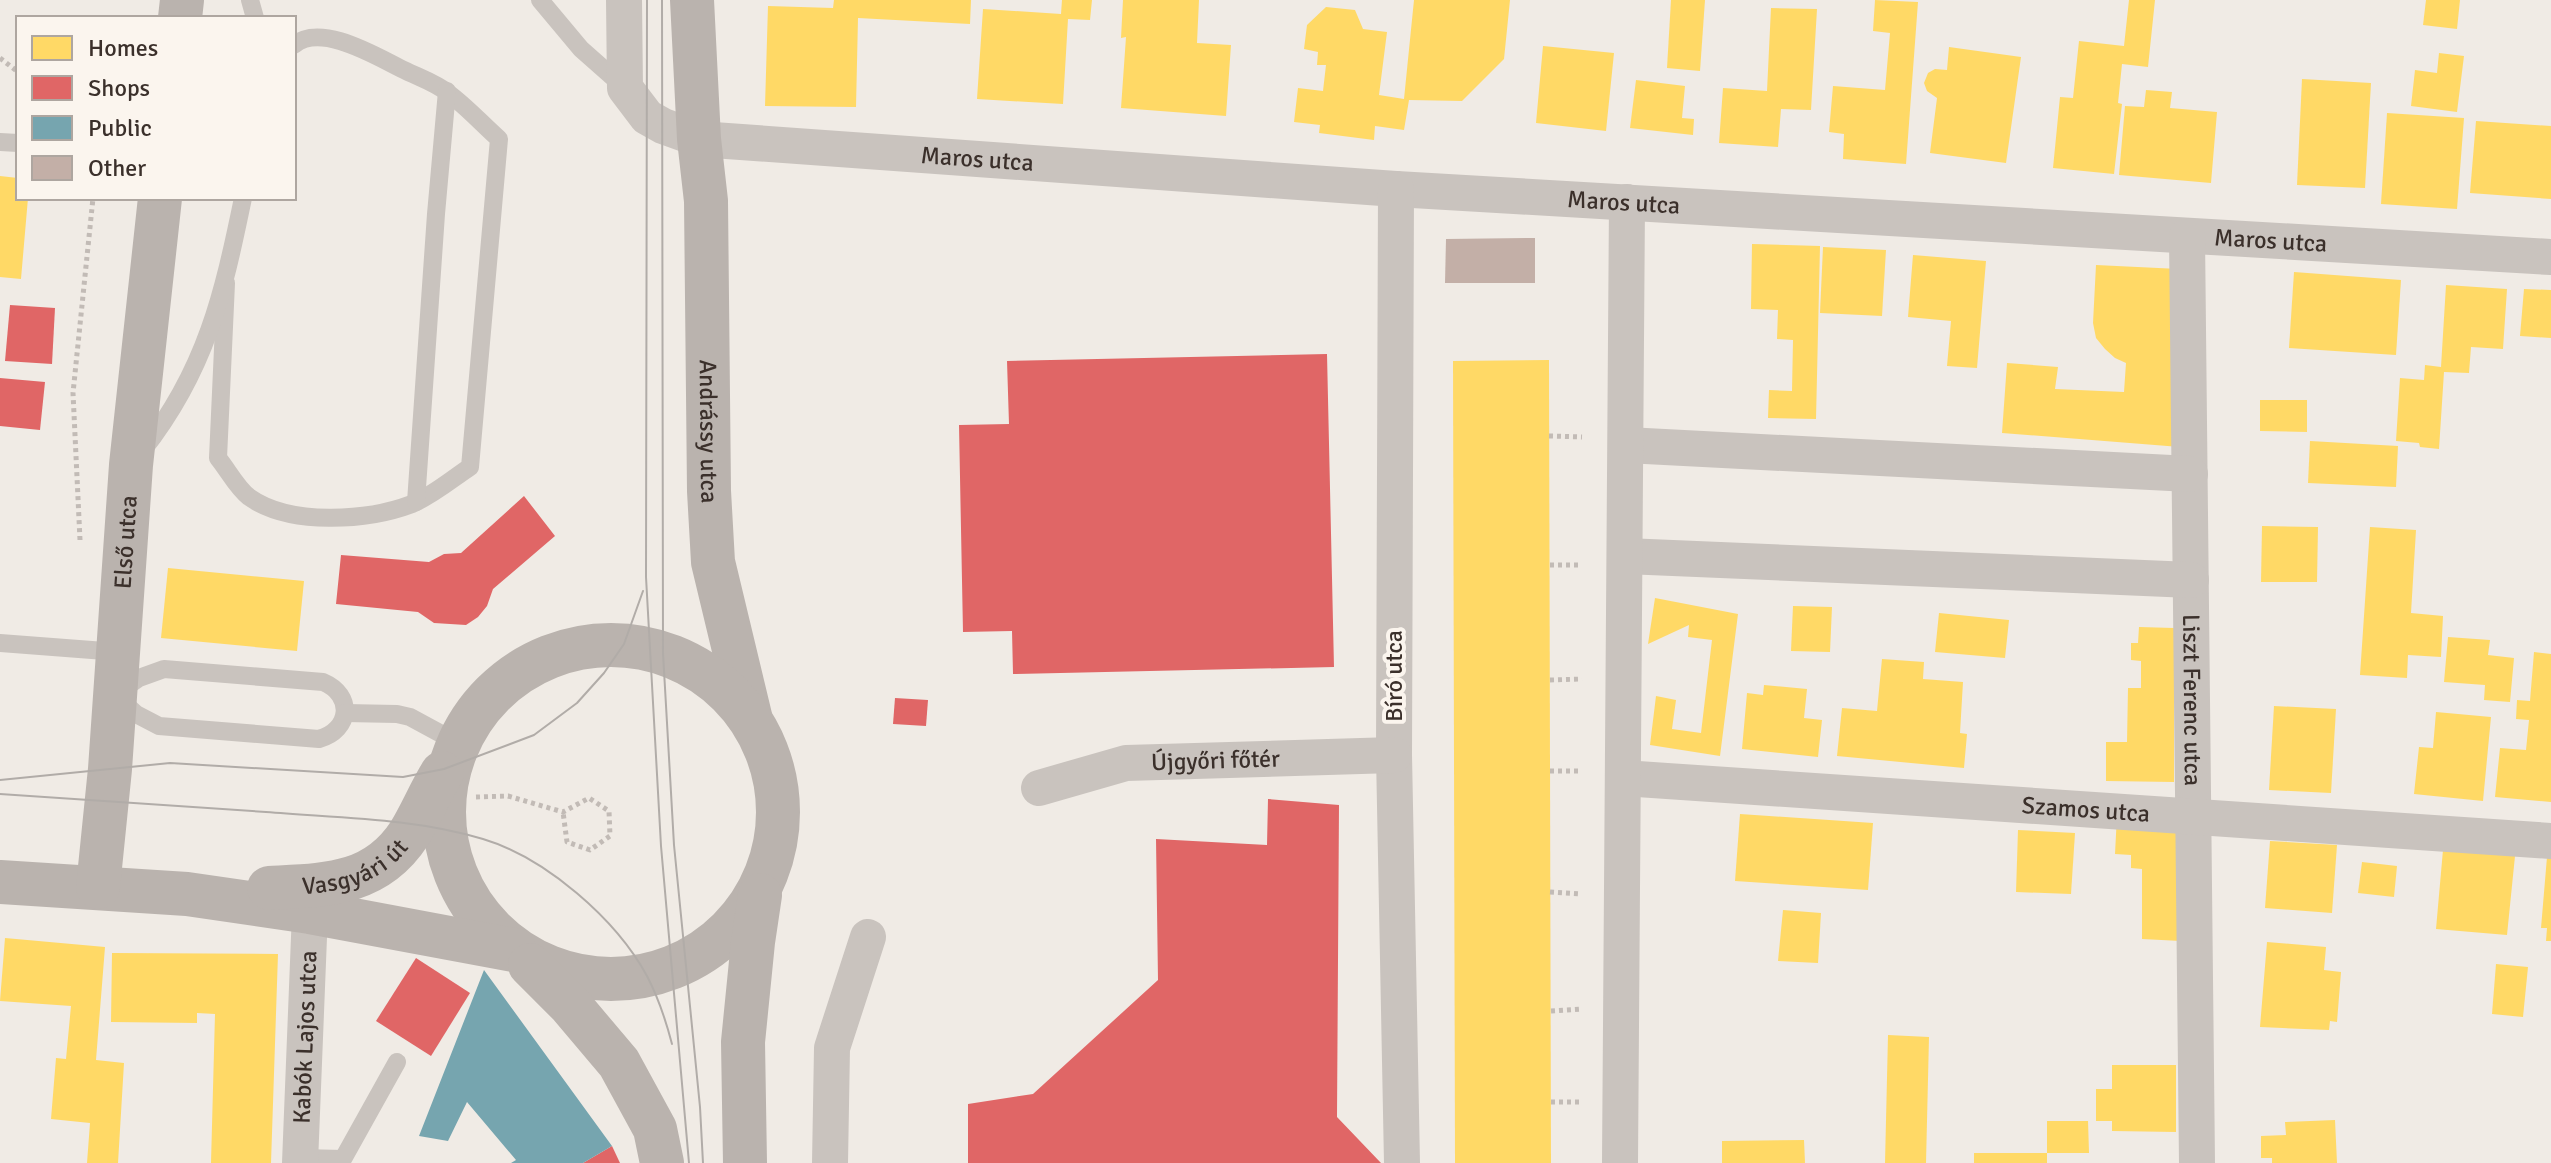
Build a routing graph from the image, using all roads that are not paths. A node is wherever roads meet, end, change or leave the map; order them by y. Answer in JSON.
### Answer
{"nodes":[{"id":1,"x":540,"y":0,"type":"edge"},
{"id":2,"x":624,"y":0,"type":"edge"},
{"id":3,"x":692,"y":0,"type":"edge"},
{"id":4,"x":296,"y":43,"type":"edge"},
{"id":5,"x":625,"y":88,"type":"junction"},
{"id":6,"x":447,"y":91,"type":"junction"},
{"id":7,"x":699,"y":139,"type":"junction"},
{"id":8,"x":1396,"y":189,"type":"junction"},
{"id":9,"x":160,"y":200,"type":"edge"},
{"id":10,"x":243,"y":200,"type":"edge"},
{"id":11,"x":1627,"y":202,"type":"junction"},
{"id":12,"x":2187,"y":236,"type":"junction"},
{"id":13,"x":2551,"y":257,"type":"edge"},
{"id":14,"x":226,"y":283,"type":"junction"},
{"id":15,"x":1626,"y":445,"type":"junction"},
{"id":16,"x":131,"y":465,"type":"junction"},
{"id":17,"x":2190,"y":474,"type":"junction"},
{"id":18,"x":416,"y":502,"type":"junction"},
{"id":19,"x":1625,"y":556,"type":"junction"},
{"id":20,"x":2191,"y":580,"type":"junction"},
{"id":21,"x":0,"y":643,"type":"edge"},
{"id":22,"x":118,"y":652,"type":"junction"},
{"id":23,"x":115,"y":695,"type":"junction"},
{"id":24,"x":345,"y":713,"type":"junction"},
{"id":25,"x":751,"y":719,"type":"junction"},
{"id":26,"x":458,"y":743,"type":"junction"},
{"id":27,"x":1394,"y":755,"type":"junction"},
{"id":28,"x":1623,"y":778,"type":"junction"},
{"id":29,"x":1039,"y":788,"type":"dead end"},
{"id":30,"x":2193,"y":817,"type":"junction"},
{"id":31,"x":2551,"y":841,"type":"edge"},
{"id":32,"x":0,"y":882,"type":"edge"},
{"id":33,"x":98,"y":887,"type":"junction"},
{"id":34,"x":761,"y":888,"type":"junction"},
{"id":35,"x":187,"y":894,"type":"junction"},
{"id":36,"x":310,"y":912,"type":"junction"},
{"id":37,"x":868,"y":937,"type":"dead end"},
{"id":38,"x":514,"y":950,"type":"junction"},
{"id":39,"x":397,"y":1062,"type":"dead end"},
{"id":40,"x":300,"y":1160,"type":"edge"},
{"id":41,"x":662,"y":1163,"type":"edge"},
{"id":42,"x":745,"y":1163,"type":"edge"},
{"id":43,"x":830,"y":1163,"type":"edge"},
{"id":44,"x":1402,"y":1163,"type":"edge"},
{"id":45,"x":1620,"y":1163,"type":"edge"},
{"id":46,"x":2197,"y":1163,"type":"edge"}],
"edges":[{"from":1,"to":5,"type":"lane"},
{"from":2,"to":5,"type":"street"},
{"from":3,"to":7,"type":"street","name":"Andrássy utca"},
{"from":4,"to":6,"type":"lane"},
{"from":5,"to":7,"type":"street"},
{"from":6,"to":18,"type":"lane"},
{"from":6,"to":18,"type":"lane"},
{"from":7,"to":8,"type":"street","name":"Maros utca"},
{"from":7,"to":25,"type":"street","name":"Andrássy utca"},
{"from":8,"to":11,"type":"street","name":"Maros utca"},
{"from":8,"to":27,"type":"street","name":"Bíró utca"},
{"from":9,"to":16,"type":"street","name":"Első utca"},
{"from":10,"to":14,"type":"lane"},
{"from":11,"to":12,"type":"street","name":"Maros utca"},
{"from":11,"to":15,"type":"street"},
{"from":12,"to":13,"type":"street","name":"Maros utca"},
{"from":12,"to":17,"type":"street","name":"Liszt Ferenc utca"},
{"from":14,"to":16,"type":"lane"},
{"from":14,"to":18,"type":"lane"},
{"from":15,"to":17,"type":"street"},
{"from":15,"to":19,"type":"street"},
{"from":16,"to":22,"type":"street","name":"Első utca"},
{"from":17,"to":20,"type":"street","name":"Liszt Ferenc utca"},
{"from":19,"to":20,"type":"street"},
{"from":19,"to":28,"type":"street"},
{"from":20,"to":30,"type":"street","name":"Liszt Ferenc utca"},
{"from":21,"to":22,"type":"lane"},
{"from":22,"to":23,"type":"street","name":"Első utca"},
{"from":23,"to":24,"type":"lane"},
{"from":23,"to":24,"type":"lane"},
{"from":23,"to":33,"type":"street","name":"Első utca"},
{"from":24,"to":26,"type":"lane"},
{"from":25,"to":26,"type":"street"},
{"from":25,"to":34,"type":"street"},
{"from":26,"to":35,"type":"street","name":"Vasgyári út"},
{"from":26,"to":38,"type":"street"},
{"from":27,"to":29,"type":"street","name":"Újgyőri főtér"},
{"from":27,"to":44,"type":"street","name":"Bíró utca"},
{"from":28,"to":30,"type":"street","name":"Szamos utca"},
{"from":28,"to":45,"type":"street"},
{"from":30,"to":31,"type":"street","name":"Szamos utca"},
{"from":30,"to":46,"type":"street","name":"Liszt Ferenc utca"},
{"from":32,"to":33,"type":"street","name":"Vasgyári út"},
{"from":33,"to":35,"type":"street","name":"Vasgyári út"},
{"from":34,"to":38,"type":"street"},
{"from":34,"to":42,"type":"street"},
{"from":35,"to":36,"type":"street","name":"Vasgyári út"},
{"from":36,"to":38,"type":"street","name":"Vasgyári út"},
{"from":36,"to":40,"type":"street","name":"Kabók Lajos utca"},
{"from":37,"to":43,"type":"street"},
{"from":38,"to":41,"type":"street"},
{"from":39,"to":40,"type":"lane"}]}
